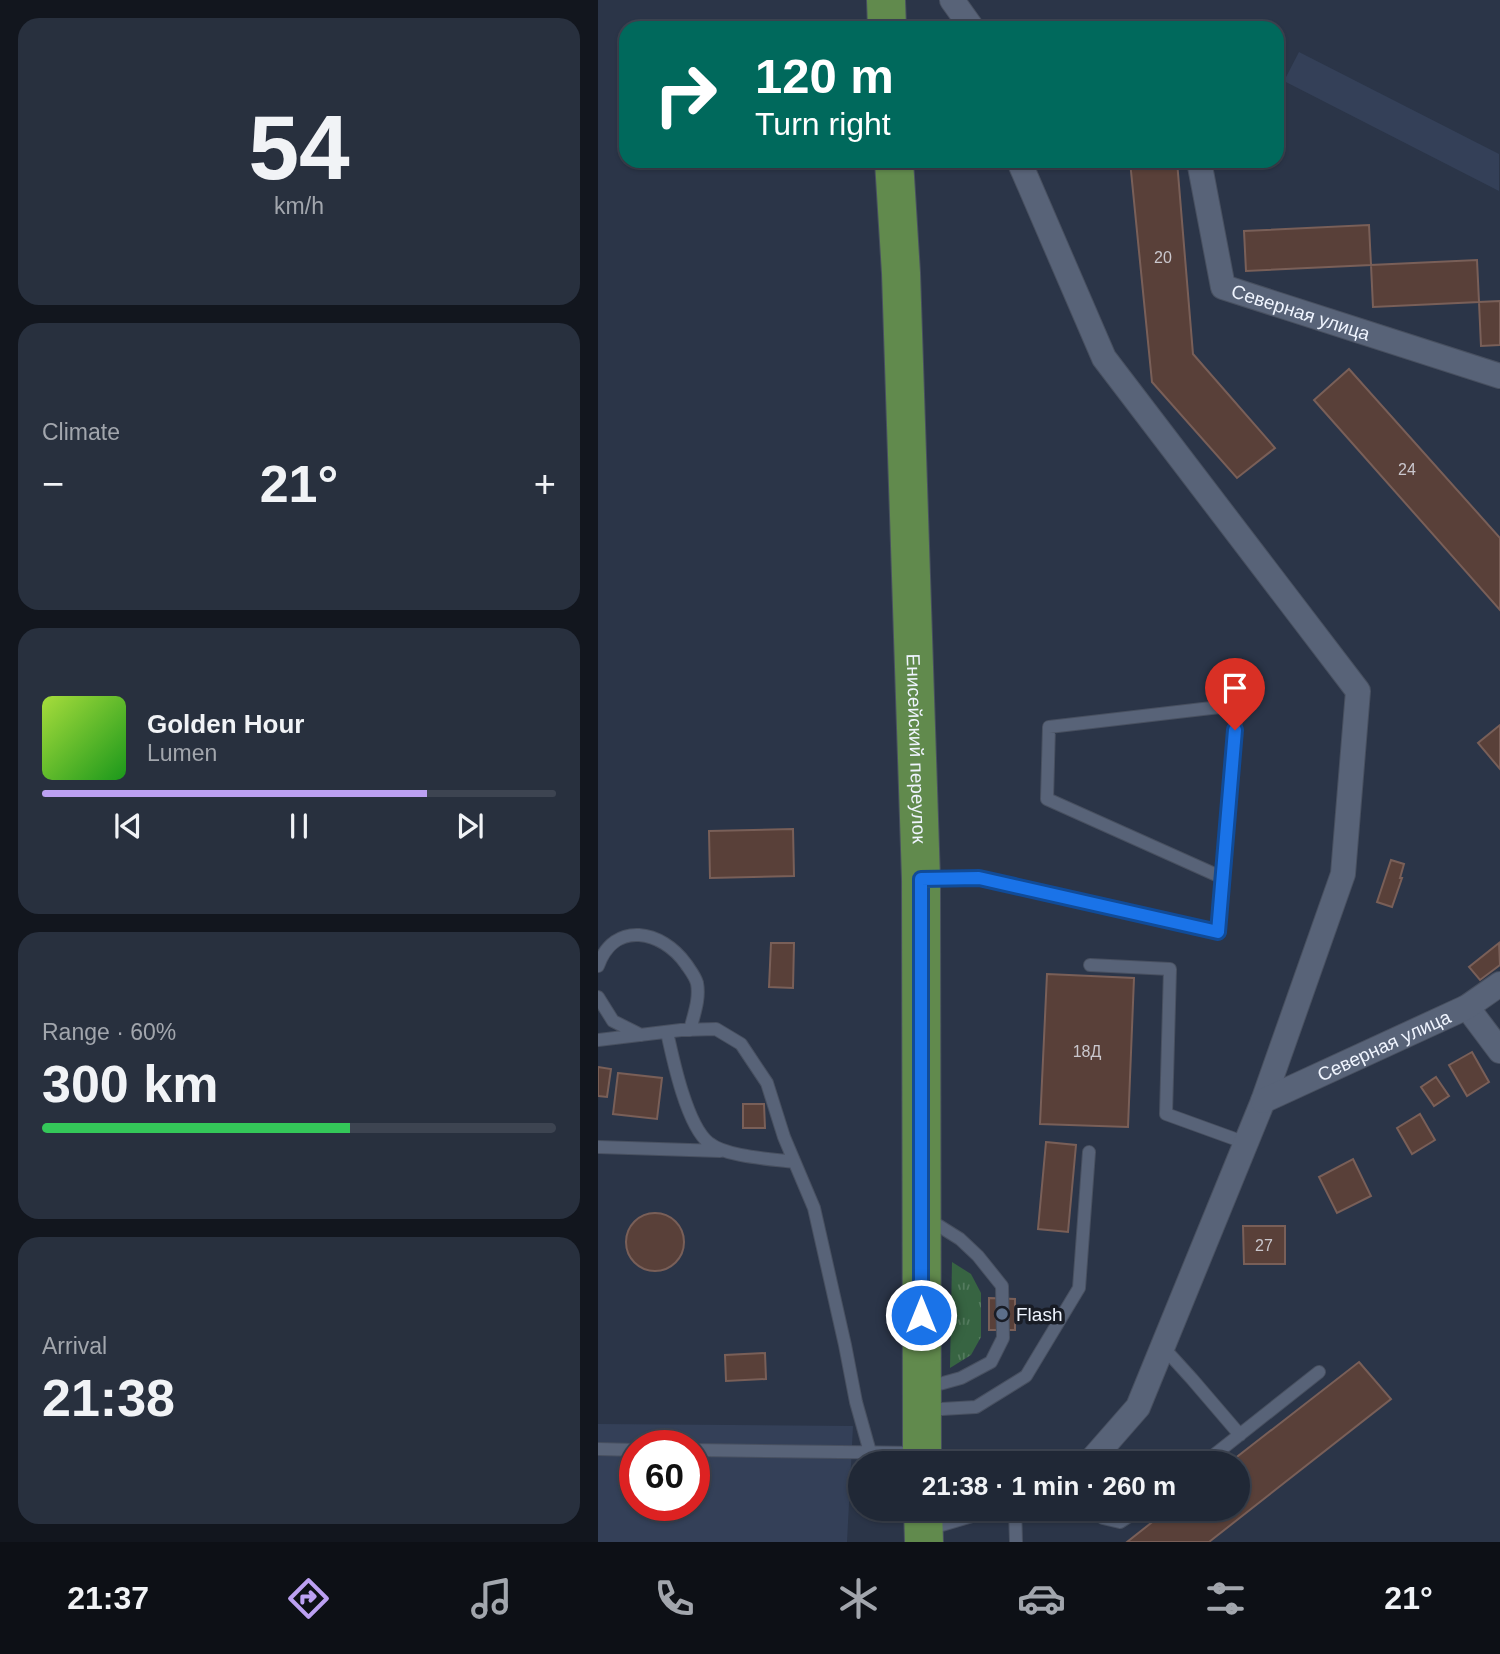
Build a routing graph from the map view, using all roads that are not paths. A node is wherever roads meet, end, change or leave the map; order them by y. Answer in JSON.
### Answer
{"nodes":[{"id":1,"x":886,"y":0,"type":"edge"},
{"id":2,"x":952,"y":0,"type":"edge"},
{"id":3,"x":887,"y":21,"type":"edge"},
{"id":4,"x":967,"y":21,"type":"edge"},
{"id":5,"x":894,"y":168,"type":"edge"},
{"id":6,"x":1022,"y":168,"type":"edge"},
{"id":7,"x":1200,"y":168,"type":"edge"},
{"id":8,"x":1499,"y":376,"type":"edge"},
{"id":9,"x":1222,"y":877,"type":"junction"},
{"id":10,"x":921,"y":879,"type":"junction"},
{"id":11,"x":1090,"y":965,"type":"dead end"},
{"id":12,"x":598,"y":966,"type":"edge"},
{"id":13,"x":1499,"y":984,"type":"edge"},
{"id":14,"x":598,"y":997,"type":"edge"},
{"id":15,"x":1467,"y":1007,"type":"junction"},
{"id":16,"x":690,"y":1030,"type":"junction"},
{"id":17,"x":667,"y":1032,"type":"junction"},
{"id":18,"x":643,"y":1036,"type":"junction"},
{"id":19,"x":598,"y":1040,"type":"edge"},
{"id":20,"x":1499,"y":1051,"type":"edge"},
{"id":21,"x":1263,"y":1101,"type":"junction"},
{"id":22,"x":1246,"y":1143,"type":"junction"},
{"id":23,"x":598,"y":1147,"type":"edge"},
{"id":24,"x":727,"y":1151,"type":"junction"},
{"id":25,"x":1089,"y":1152,"type":"dead end"},
{"id":26,"x":794,"y":1162,"type":"junction"},
{"id":27,"x":921,"y":1215,"type":"junction"},
{"id":28,"x":1162,"y":1346,"type":"junction"},
{"id":29,"x":1320,"y":1372,"type":"dead end"},
{"id":30,"x":921,"y":1400,"type":"junction"},
{"id":31,"x":1240,"y":1435,"type":"junction"},
{"id":32,"x":598,"y":1449,"type":"edge"},
{"id":33,"x":619,"y":1450,"type":"edge"},
{"id":34,"x":710,"y":1450,"type":"edge"},
{"id":35,"x":870,"y":1451,"type":"edge"},
{"id":36,"x":922,"y":1451,"type":"edge"},
{"id":37,"x":1100,"y":1451,"type":"edge"},
{"id":38,"x":1219,"y":1451,"type":"edge"},
{"id":39,"x":848,"y":1452,"type":"edge"},
{"id":40,"x":1015,"y":1521,"type":"edge"},
{"id":41,"x":1016,"y":1542,"type":"edge"}],
"edges":[{"from":1,"to":3,"type":"main road"},
{"from":2,"to":4,"type":"street"},
{"from":5,"to":10,"type":"main road","name":"Енисейский переулок"},
{"from":6,"to":21,"type":"street"},
{"from":7,"to":8,"type":"street","name":"Северная улица"},
{"from":9,"to":9,"type":"lane"},
{"from":9,"to":10,"type":"lane"},
{"from":10,"to":27,"type":"main road","name":"Енисейский переулок"},
{"from":11,"to":22,"type":"lane"},
{"from":12,"to":16,"type":"lane"},
{"from":13,"to":15,"type":"street","name":"Северная улица"},
{"from":14,"to":18,"type":"lane"},
{"from":15,"to":20,"type":"street"},
{"from":15,"to":21,"type":"street","name":"Северная улица"},
{"from":16,"to":17,"type":"lane"},
{"from":16,"to":26,"type":"lane"},
{"from":17,"to":18,"type":"lane"},
{"from":17,"to":24,"type":"lane"},
{"from":18,"to":19,"type":"lane"},
{"from":21,"to":22,"type":"street"},
{"from":22,"to":28,"type":"street"},
{"from":23,"to":24,"type":"lane"},
{"from":24,"to":26,"type":"lane"},
{"from":25,"to":30,"type":"lane"},
{"from":26,"to":35,"type":"lane"},
{"from":27,"to":30,"type":"main road","name":"Енисейский переулок"},
{"from":27,"to":30,"type":"lane"},
{"from":28,"to":31,"type":"lane"},
{"from":28,"to":37,"type":"street"},
{"from":29,"to":31,"type":"lane"},
{"from":30,"to":36,"type":"main road","name":"Енисейский переулок"},
{"from":31,"to":38,"type":"lane"},
{"from":32,"to":33,"type":"lane"},
{"from":34,"to":39,"type":"lane"},
{"from":40,"to":41,"type":"lane"}]}
